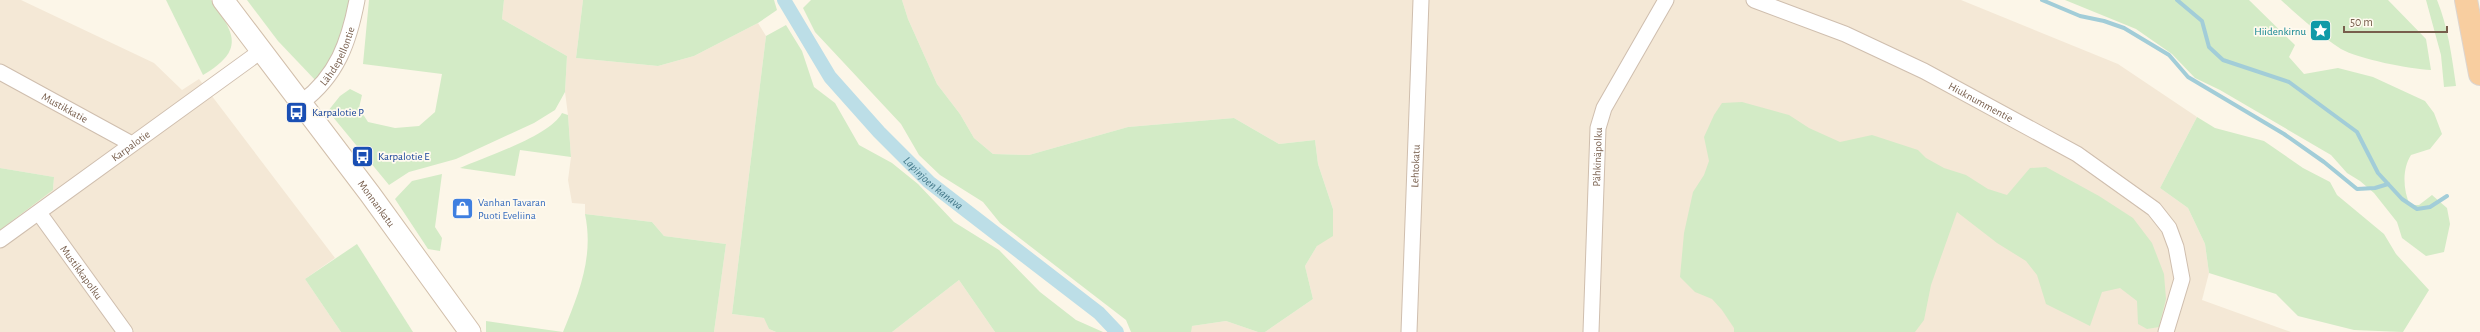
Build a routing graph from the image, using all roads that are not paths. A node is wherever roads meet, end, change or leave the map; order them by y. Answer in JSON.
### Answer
{"nodes":[{"id":1,"x":223,"y":0,"type":"edge"},
{"id":2,"x":357,"y":0,"type":"edge"},
{"id":3,"x":1421,"y":0,"type":"edge"},
{"id":4,"x":1666,"y":0,"type":"edge"},
{"id":5,"x":1754,"y":0,"type":"edge"},
{"id":6,"x":2454,"y":0,"type":"edge"},
{"id":7,"x":2466,"y":0,"type":"edge"},
{"id":8,"x":2471,"y":24,"type":"junction"},
{"id":9,"x":260,"y":51,"type":"junction"},
{"id":10,"x":0,"y":72,"type":"edge"},
{"id":11,"x":2480,"y":74,"type":"edge"},
{"id":12,"x":302,"y":102,"type":"junction"},
{"id":13,"x":130,"y":143,"type":"junction"},
{"id":14,"x":39,"y":213,"type":"junction"},
{"id":15,"x":0,"y":240,"type":"edge"},
{"id":16,"x":125,"y":332,"type":"edge"},
{"id":17,"x":470,"y":332,"type":"edge"},
{"id":18,"x":1409,"y":332,"type":"edge"},
{"id":19,"x":1591,"y":332,"type":"edge"},
{"id":20,"x":2166,"y":332,"type":"edge"}],
"edges":[{"from":1,"to":9,"type":"main road","name":"Monnankatu"},
{"from":2,"to":12,"type":"street","name":"Lähdepellontie"},
{"from":3,"to":18,"type":"street","name":"Lehtokatu"},
{"from":4,"to":19,"type":"street","name":"Pähkinäpolku"},
{"from":5,"to":20,"type":"street","name":"Hiuknummentie"},
{"from":6,"to":8,"type":"highway"},
{"from":7,"to":8,"type":"highway"},
{"from":8,"to":11,"type":"highway"},
{"from":9,"to":12,"type":"main road","name":"Monnankatu"},
{"from":9,"to":13,"type":"street","name":"Karpalotie"},
{"from":10,"to":13,"type":"street","name":"Mustikkatie"},
{"from":12,"to":17,"type":"main road","name":"Monnankatu"},
{"from":13,"to":14,"type":"street","name":"Karpalotie"},
{"from":14,"to":15,"type":"street","name":"Karpalotie"},
{"from":14,"to":16,"type":"street","name":"Mustikkapolku"}]}
